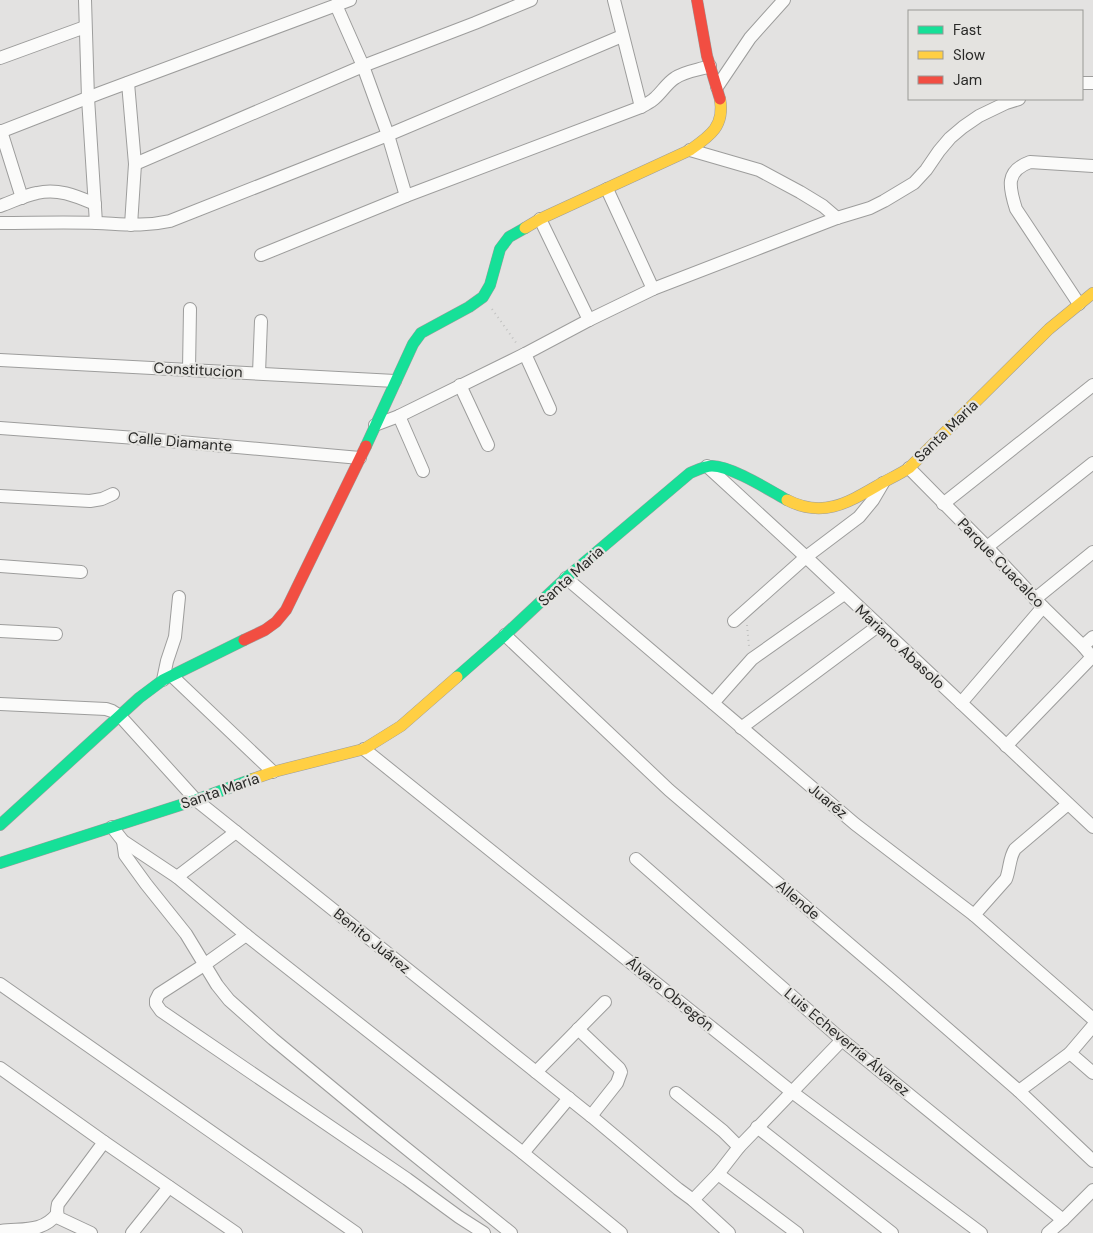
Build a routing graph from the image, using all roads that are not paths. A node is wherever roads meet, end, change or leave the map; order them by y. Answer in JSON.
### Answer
{"nodes":[{"id":1,"x":84,"y":0,"type":"edge"},
{"id":2,"x":350,"y":0,"type":"edge"},
{"id":3,"x":531,"y":0,"type":"edge"},
{"id":4,"x":614,"y":0,"type":"edge"},
{"id":5,"x":697,"y":0,"type":"edge"},
{"id":6,"x":784,"y":0,"type":"edge"},
{"id":7,"x":336,"y":5,"type":"junction"},
{"id":8,"x":503,"y":5,"type":"edge"},
{"id":9,"x":85,"y":27,"type":"junction"},
{"id":10,"x":622,"y":36,"type":"junction"},
{"id":11,"x":0,"y":58,"type":"edge"},
{"id":12,"x":363,"y":66,"type":"junction"},
{"id":13,"x":710,"y":66,"type":"junction"},
{"id":14,"x":128,"y":83,"type":"junction"},
{"id":15,"x":717,"y":87,"type":"junction"},
{"id":16,"x":88,"y":98,"type":"junction"},
{"id":17,"x":1016,"y":100,"type":"edge"},
{"id":18,"x":641,"y":106,"type":"junction"},
{"id":19,"x":0,"y":132,"type":"edge"},
{"id":20,"x":388,"y":135,"type":"junction"},
{"id":21,"x":690,"y":150,"type":"junction"},
{"id":22,"x":134,"y":164,"type":"junction"},
{"id":23,"x":1093,"y":166,"type":"edge"},
{"id":24,"x":607,"y":189,"type":"junction"},
{"id":25,"x":406,"y":196,"type":"junction"},
{"id":26,"x":22,"y":198,"type":"junction"},
{"id":27,"x":95,"y":204,"type":"junction"},
{"id":28,"x":0,"y":206,"type":"edge"},
{"id":29,"x":837,"y":218,"type":"junction"},
{"id":30,"x":540,"y":219,"type":"junction"},
{"id":31,"x":0,"y":223,"type":"edge"},
{"id":32,"x":96,"y":223,"type":"junction"},
{"id":33,"x":131,"y":225,"type":"junction"},
{"id":34,"x":261,"y":256,"type":"dead end"},
{"id":35,"x":653,"y":289,"type":"junction"},
{"id":36,"x":1093,"y":293,"type":"edge"},
{"id":37,"x":1078,"y":304,"type":"junction"},
{"id":38,"x":190,"y":308,"type":"dead end"},
{"id":39,"x":589,"y":320,"type":"junction"},
{"id":40,"x":261,"y":321,"type":"dead end"},
{"id":41,"x":525,"y":354,"type":"junction"},
{"id":42,"x":0,"y":360,"type":"edge"},
{"id":43,"x":189,"y":369,"type":"junction"},
{"id":44,"x":259,"y":373,"type":"junction"},
{"id":45,"x":395,"y":381,"type":"junction"},
{"id":46,"x":460,"y":385,"type":"junction"},
{"id":47,"x":1093,"y":385,"type":"edge"},
{"id":48,"x":550,"y":409,"type":"dead end"},
{"id":49,"x":399,"y":416,"type":"junction"},
{"id":50,"x":375,"y":425,"type":"junction"},
{"id":51,"x":0,"y":428,"type":"edge"},
{"id":52,"x":488,"y":444,"type":"dead end"},
{"id":53,"x":360,"y":458,"type":"junction"},
{"id":54,"x":1093,"y":463,"type":"edge"},
{"id":55,"x":707,"y":466,"type":"junction"},
{"id":56,"x":909,"y":468,"type":"junction"},
{"id":57,"x":423,"y":471,"type":"dead end"},
{"id":58,"x":885,"y":481,"type":"junction"},
{"id":59,"x":113,"y":494,"type":"dead end"},
{"id":60,"x":0,"y":496,"type":"edge"},
{"id":61,"x":943,"y":504,"type":"junction"},
{"id":62,"x":987,"y":547,"type":"junction"},
{"id":63,"x":1093,"y":552,"type":"edge"},
{"id":64,"x":806,"y":557,"type":"junction"},
{"id":65,"x":0,"y":566,"type":"edge"},
{"id":66,"x":81,"y":572,"type":"dead end"},
{"id":67,"x":566,"y":578,"type":"junction"},
{"id":68,"x":844,"y":594,"type":"junction"},
{"id":69,"x":179,"y":597,"type":"dead end"},
{"id":70,"x":1039,"y":603,"type":"junction"},
{"id":71,"x":734,"y":621,"type":"dead end"},
{"id":72,"x":878,"y":626,"type":"junction"},
{"id":73,"x":0,"y":631,"type":"edge"},
{"id":74,"x":56,"y":634,"type":"dead end"},
{"id":75,"x":505,"y":636,"type":"junction"},
{"id":76,"x":1093,"y":637,"type":"edge"},
{"id":77,"x":1082,"y":646,"type":"junction"},
{"id":78,"x":1092,"y":657,"type":"edge"},
{"id":79,"x":168,"y":678,"type":"junction"},
{"id":80,"x":960,"y":703,"type":"junction"},
{"id":81,"x":0,"y":704,"type":"edge"},
{"id":82,"x":714,"y":704,"type":"junction"},
{"id":83,"x":120,"y":716,"type":"junction"},
{"id":84,"x":741,"y":728,"type":"junction"},
{"id":85,"x":1006,"y":746,"type":"junction"},
{"id":86,"x":364,"y":749,"type":"junction"},
{"id":87,"x":273,"y":772,"type":"junction"},
{"id":88,"x":196,"y":800,"type":"junction"},
{"id":89,"x":1068,"y":804,"type":"junction"},
{"id":90,"x":0,"y":824,"type":"edge"},
{"id":91,"x":112,"y":827,"type":"junction"},
{"id":92,"x":1093,"y":827,"type":"edge"},
{"id":93,"x":236,"y":832,"type":"junction"},
{"id":94,"x":123,"y":841,"type":"junction"},
{"id":95,"x":636,"y":859,"type":"dead end"},
{"id":96,"x":0,"y":863,"type":"edge"},
{"id":97,"x":177,"y":877,"type":"junction"},
{"id":98,"x":974,"y":915,"type":"junction"},
{"id":99,"x":246,"y":935,"type":"junction"},
{"id":100,"x":204,"y":965,"type":"junction"},
{"id":101,"x":0,"y":984,"type":"edge"},
{"id":102,"x":605,"y":1002,"type":"dead end"},
{"id":103,"x":1093,"y":1019,"type":"edge"},
{"id":104,"x":1093,"y":1026,"type":"edge"},
{"id":105,"x":578,"y":1029,"type":"junction"},
{"id":106,"x":842,"y":1040,"type":"junction"},
{"id":107,"x":1070,"y":1053,"type":"junction"},
{"id":108,"x":0,"y":1068,"type":"edge"},
{"id":109,"x":536,"y":1072,"type":"junction"},
{"id":110,"x":1093,"y":1073,"type":"edge"},
{"id":111,"x":1019,"y":1091,"type":"junction"},
{"id":112,"x":792,"y":1092,"type":"junction"},
{"id":113,"x":676,"y":1093,"type":"dead end"},
{"id":114,"x":569,"y":1098,"type":"junction"},
{"id":115,"x":591,"y":1116,"type":"junction"},
{"id":116,"x":757,"y":1127,"type":"junction"},
{"id":117,"x":104,"y":1142,"type":"junction"},
{"id":118,"x":739,"y":1147,"type":"junction"},
{"id":119,"x":522,"y":1153,"type":"junction"},
{"id":120,"x":1093,"y":1161,"type":"edge"},
{"id":121,"x":718,"y":1174,"type":"junction"},
{"id":122,"x":169,"y":1187,"type":"junction"},
{"id":123,"x":1093,"y":1190,"type":"edge"},
{"id":124,"x":693,"y":1200,"type":"junction"},
{"id":125,"x":57,"y":1214,"type":"junction"},
{"id":126,"x":1063,"y":1220,"type":"junction"},
{"id":127,"x":0,"y":1231,"type":"edge"},
{"id":128,"x":91,"y":1233,"type":"edge"},
{"id":129,"x":132,"y":1233,"type":"edge"},
{"id":130,"x":236,"y":1233,"type":"edge"},
{"id":131,"x":356,"y":1233,"type":"edge"},
{"id":132,"x":484,"y":1233,"type":"edge"},
{"id":133,"x":511,"y":1233,"type":"edge"},
{"id":134,"x":621,"y":1233,"type":"edge"},
{"id":135,"x":728,"y":1233,"type":"edge"},
{"id":136,"x":797,"y":1233,"type":"edge"},
{"id":137,"x":892,"y":1233,"type":"edge"},
{"id":138,"x":981,"y":1233,"type":"edge"},
{"id":139,"x":1048,"y":1233,"type":"edge"}],
"edges":[{"from":1,"to":9,"type":"street"},
{"from":2,"to":7,"type":"street"},
{"from":3,"to":8,"type":"street"},
{"from":4,"to":10,"type":"street"},
{"from":5,"to":13,"type":"street"},
{"from":6,"to":15,"type":"street"},
{"from":7,"to":12,"type":"street"},
{"from":7,"to":14,"type":"street"},
{"from":8,"to":12,"type":"street"},
{"from":9,"to":11,"type":"street"},
{"from":9,"to":16,"type":"street"},
{"from":10,"to":18,"type":"street"},
{"from":10,"to":20,"type":"street"},
{"from":12,"to":20,"type":"street"},
{"from":12,"to":22,"type":"street"},
{"from":13,"to":15,"type":"street"},
{"from":13,"to":18,"type":"street"},
{"from":14,"to":16,"type":"street"},
{"from":14,"to":22,"type":"street"},
{"from":15,"to":21,"type":"street"},
{"from":16,"to":19,"type":"street"},
{"from":16,"to":27,"type":"street"},
{"from":17,"to":29,"type":"street"},
{"from":18,"to":25,"type":"street"},
{"from":19,"to":26,"type":"street"},
{"from":20,"to":25,"type":"street"},
{"from":20,"to":33,"type":"street"},
{"from":21,"to":24,"type":"street"},
{"from":21,"to":29,"type":"street"},
{"from":22,"to":33,"type":"street"},
{"from":23,"to":37,"type":"street"},
{"from":24,"to":30,"type":"street"},
{"from":24,"to":35,"type":"street"},
{"from":25,"to":34,"type":"street"},
{"from":26,"to":27,"type":"street"},
{"from":26,"to":28,"type":"street"},
{"from":27,"to":32,"type":"street"},
{"from":29,"to":35,"type":"street"},
{"from":30,"to":39,"type":"street"},
{"from":30,"to":45,"type":"street"},
{"from":31,"to":32,"type":"street"},
{"from":32,"to":33,"type":"street"},
{"from":35,"to":39,"type":"street"},
{"from":36,"to":37,"type":"street","name":"Santa Maria"},
{"from":37,"to":56,"type":"street","name":"Santa Maria"},
{"from":38,"to":43,"type":"street"},
{"from":39,"to":41,"type":"street"},
{"from":40,"to":44,"type":"street"},
{"from":41,"to":46,"type":"street"},
{"from":41,"to":48,"type":"street"},
{"from":42,"to":43,"type":"street","name":"Constitucion"},
{"from":43,"to":44,"type":"street","name":"Constitucion"},
{"from":44,"to":45,"type":"street","name":"Constitucion"},
{"from":45,"to":50,"type":"street"},
{"from":46,"to":49,"type":"street"},
{"from":46,"to":52,"type":"street"},
{"from":47,"to":61,"type":"street"},
{"from":49,"to":50,"type":"street"},
{"from":49,"to":57,"type":"street"},
{"from":50,"to":53,"type":"street"},
{"from":51,"to":53,"type":"street","name":"Calle Diamante"},
{"from":53,"to":79,"type":"street"},
{"from":54,"to":62,"type":"street"},
{"from":55,"to":58,"type":"street","name":"Santa Maria"},
{"from":55,"to":64,"type":"street","name":"Mariano Abasolo"},
{"from":55,"to":67,"type":"street","name":"Santa Maria"},
{"from":56,"to":58,"type":"street","name":"Santa Maria"},
{"from":56,"to":61,"type":"street","name":"Parque Cuacalco"},
{"from":58,"to":64,"type":"street"},
{"from":59,"to":60,"type":"street"},
{"from":61,"to":62,"type":"street","name":"Parque Cuacalco"},
{"from":62,"to":70,"type":"street","name":"Parque Cuacalco"},
{"from":63,"to":70,"type":"street"},
{"from":64,"to":68,"type":"street","name":"Mariano Abasolo"},
{"from":64,"to":71,"type":"street"},
{"from":65,"to":66,"type":"street"},
{"from":67,"to":75,"type":"street","name":"Santa Maria"},
{"from":67,"to":82,"type":"street","name":"Juaréz"},
{"from":68,"to":72,"type":"street","name":"Mariano Abasolo"},
{"from":68,"to":82,"type":"street"},
{"from":69,"to":79,"type":"street"},
{"from":70,"to":77,"type":"street","name":"Parque Cuacalco"},
{"from":70,"to":80,"type":"street"},
{"from":72,"to":80,"type":"street","name":"Mariano Abasolo"},
{"from":72,"to":84,"type":"street"},
{"from":73,"to":74,"type":"street"},
{"from":75,"to":86,"type":"street","name":"Santa Maria"},
{"from":75,"to":111,"type":"street","name":"Allende"},
{"from":76,"to":77,"type":"street"},
{"from":77,"to":78,"type":"street","name":"Parque Cuacalco"},
{"from":78,"to":85,"type":"street"},
{"from":79,"to":83,"type":"street"},
{"from":79,"to":87,"type":"street"},
{"from":80,"to":85,"type":"street","name":"Mariano Abasolo"},
{"from":81,"to":83,"type":"street","name":"Benito Juárez"},
{"from":82,"to":84,"type":"street","name":"Juaréz"},
{"from":83,"to":88,"type":"street","name":"Benito Juárez"},
{"from":83,"to":90,"type":"street"},
{"from":84,"to":98,"type":"street","name":"Juaréz"},
{"from":85,"to":89,"type":"street","name":"Mariano Abasolo"},
{"from":86,"to":87,"type":"street","name":"Santa Maria"},
{"from":86,"to":112,"type":"street","name":"Álvaro Obregón"},
{"from":87,"to":88,"type":"street","name":"Santa Maria"},
{"from":88,"to":91,"type":"street","name":"Santa Maria"},
{"from":88,"to":93,"type":"street","name":"Benito Juárez"},
{"from":89,"to":92,"type":"street","name":"Mariano Abasolo"},
{"from":89,"to":98,"type":"street"},
{"from":91,"to":94,"type":"street"},
{"from":91,"to":96,"type":"street","name":"Santa Maria"},
{"from":93,"to":97,"type":"street"},
{"from":93,"to":109,"type":"street","name":"Benito Juárez"},
{"from":94,"to":97,"type":"street"},
{"from":94,"to":100,"type":"street"},
{"from":95,"to":106,"type":"street","name":"Luis Echeverría Álvarez"},
{"from":97,"to":99,"type":"street"},
{"from":98,"to":103,"type":"street","name":"Juaréz"},
{"from":99,"to":100,"type":"street"},
{"from":99,"to":119,"type":"street"},
{"from":100,"to":132,"type":"street"},
{"from":100,"to":133,"type":"street"},
{"from":101,"to":131,"type":"street"},
{"from":102,"to":105,"type":"street"},
{"from":104,"to":107,"type":"street"},
{"from":105,"to":109,"type":"street"},
{"from":105,"to":115,"type":"street"},
{"from":106,"to":112,"type":"street"},
{"from":106,"to":126,"type":"street","name":"Luis Echeverría Álvarez"},
{"from":107,"to":110,"type":"street"},
{"from":107,"to":111,"type":"street"},
{"from":108,"to":117,"type":"street"},
{"from":109,"to":114,"type":"street","name":"Benito Juárez"},
{"from":111,"to":120,"type":"street","name":"Allende"},
{"from":112,"to":116,"type":"street"},
{"from":112,"to":138,"type":"street","name":"Álvaro Obregón"},
{"from":113,"to":118,"type":"street"},
{"from":114,"to":115,"type":"street","name":"Benito Juárez"},
{"from":114,"to":119,"type":"street"},
{"from":115,"to":124,"type":"street","name":"Benito Juárez"},
{"from":116,"to":118,"type":"street"},
{"from":116,"to":137,"type":"street"},
{"from":117,"to":122,"type":"street"},
{"from":117,"to":125,"type":"street"},
{"from":118,"to":121,"type":"street"},
{"from":119,"to":134,"type":"street"},
{"from":121,"to":124,"type":"street"},
{"from":121,"to":136,"type":"street"},
{"from":122,"to":129,"type":"street"},
{"from":122,"to":130,"type":"street"},
{"from":123,"to":126,"type":"street"},
{"from":124,"to":135,"type":"street","name":"Benito Juárez"},
{"from":125,"to":127,"type":"street"},
{"from":125,"to":128,"type":"street"},
{"from":126,"to":139,"type":"street"}]}
